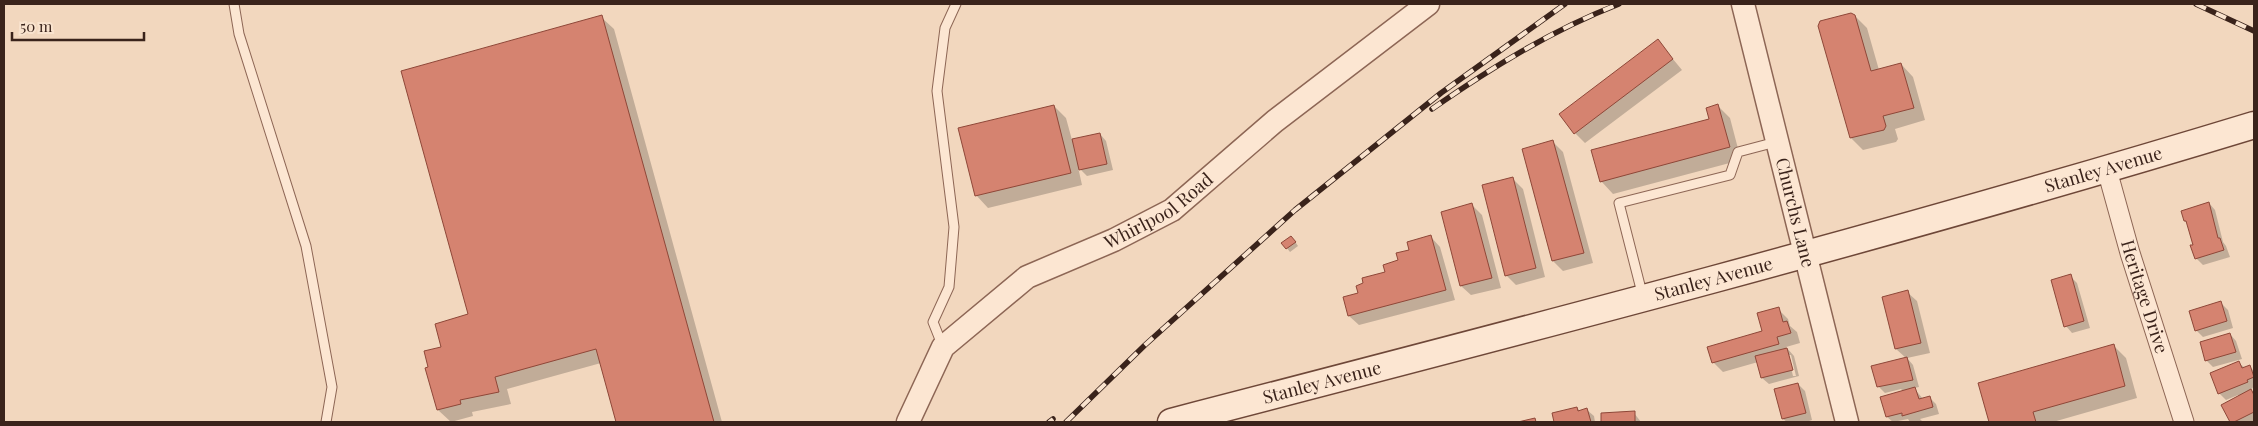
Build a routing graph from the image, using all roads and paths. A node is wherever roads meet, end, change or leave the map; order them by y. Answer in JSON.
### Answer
{"nodes":[{"id":1,"x":234,"y":4,"type":"edge"},
{"id":2,"x":956,"y":4,"type":"edge"},
{"id":3,"x":1428,"y":4,"type":"edge"},
{"id":4,"x":1743,"y":4,"type":"edge"},
{"id":5,"x":2254,"y":125,"type":"edge"},
{"id":6,"x":1777,"y":142,"type":"junction"},
{"id":7,"x":2108,"y":170,"type":"junction"},
{"id":8,"x":1805,"y":256,"type":"junction"},
{"id":9,"x":1644,"y":300,"type":"junction"},
{"id":10,"x":943,"y":347,"type":"junction"},
{"id":11,"x":326,"y":422,"type":"edge"},
{"id":12,"x":908,"y":422,"type":"edge"},
{"id":13,"x":1171,"y":422,"type":"edge"},
{"id":14,"x":1847,"y":422,"type":"edge"},
{"id":15,"x":2184,"y":422,"type":"edge"}],
"edges":[{"from":1,"to":11,"type":"lane"},
{"from":2,"to":10,"type":"lane"},
{"from":3,"to":10,"type":"street","name":"Whirlpool Road"},
{"from":4,"to":6,"type":"street","name":"Churchs Lane"},
{"from":5,"to":7,"type":"main road","name":"Stanley Avenue"},
{"from":6,"to":8,"type":"street","name":"Churchs Lane"},
{"from":6,"to":9,"type":"lane"},
{"from":7,"to":8,"type":"main road","name":"Stanley Avenue"},
{"from":7,"to":15,"type":"street","name":"Heritage Drive"},
{"from":8,"to":9,"type":"main road","name":"Stanley Avenue"},
{"from":8,"to":14,"type":"street","name":"Churchs Lane"},
{"from":9,"to":13,"type":"main road","name":"Stanley Avenue"},
{"from":10,"to":12,"type":"street","name":"Whirlpool Road"}]}
